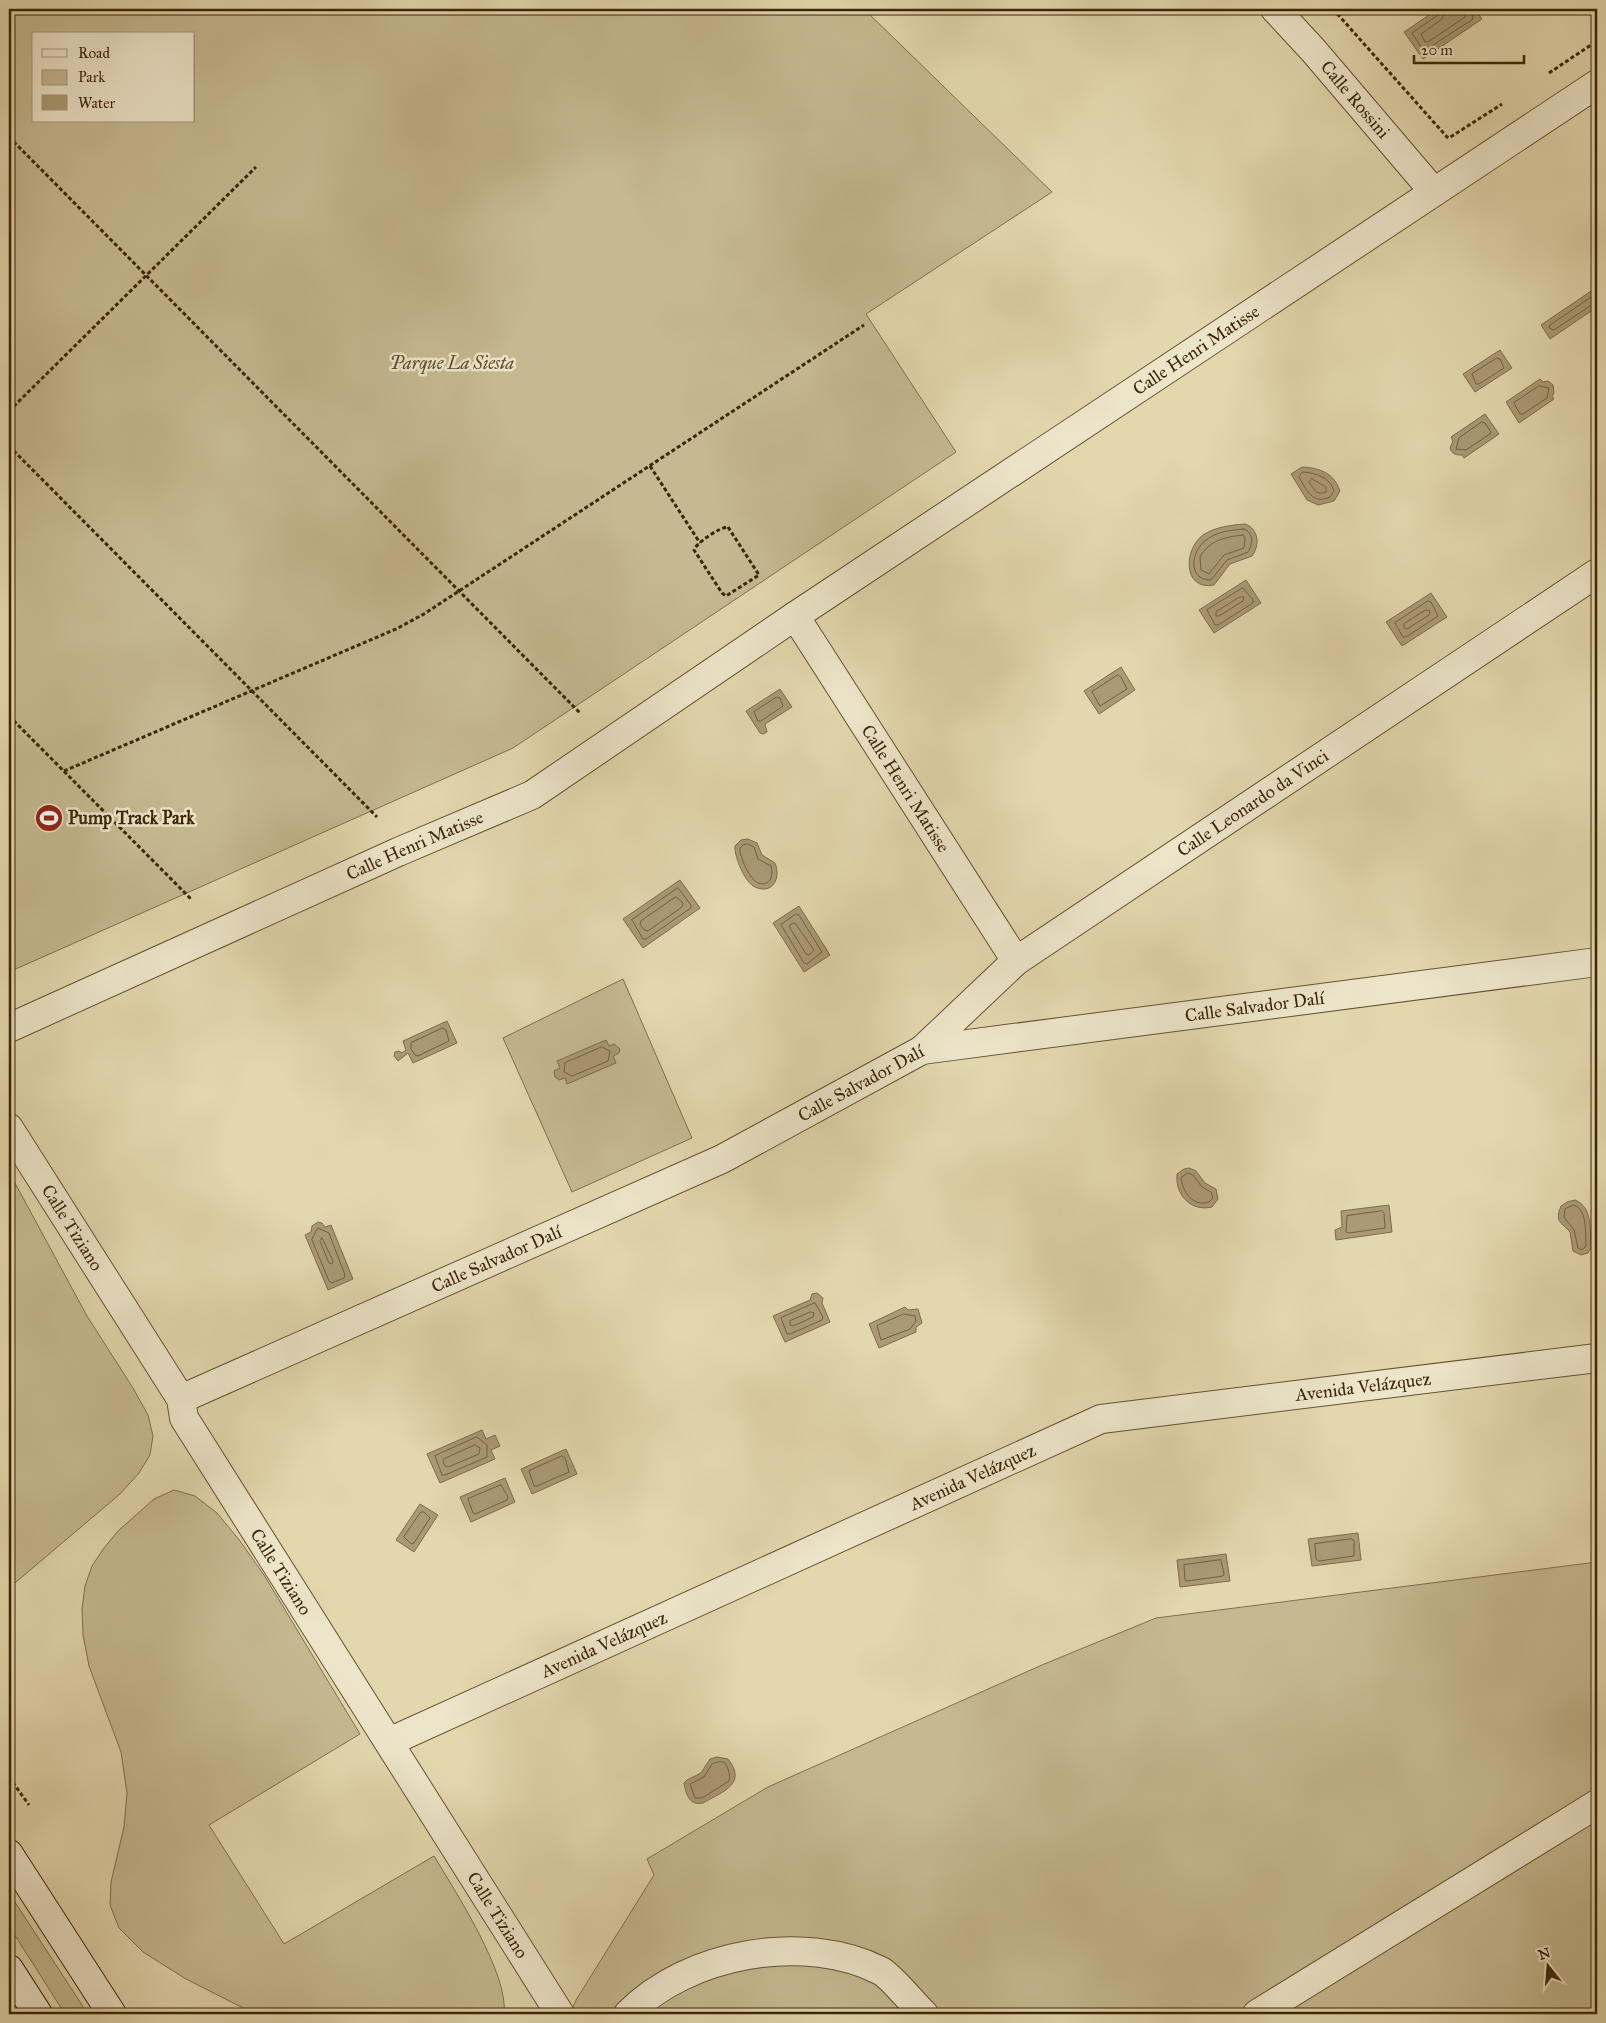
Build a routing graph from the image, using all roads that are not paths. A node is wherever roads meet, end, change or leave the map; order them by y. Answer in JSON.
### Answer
{"nodes":[{"id":1,"x":1275,"y":9,"type":"edge"},
{"id":2,"x":1597,"y":84,"type":"edge"},
{"id":3,"x":1434,"y":192,"type":"junction"},
{"id":4,"x":1597,"y":573,"type":"edge"},
{"id":5,"x":796,"y":616,"type":"junction"},
{"id":6,"x":1016,"y":961,"type":"junction"},
{"id":7,"x":1597,"y":962,"type":"edge"},
{"id":8,"x":9,"y":1028,"type":"edge"},
{"id":9,"x":922,"y":1050,"type":"junction"},
{"id":10,"x":9,"y":1128,"type":"edge"},
{"id":11,"x":1597,"y":1358,"type":"edge"},
{"id":12,"x":181,"y":1399,"type":"junction"},
{"id":13,"x":389,"y":1742,"type":"junction"},
{"id":14,"x":1597,"y":1804,"type":"edge"},
{"id":15,"x":9,"y":1854,"type":"edge"},
{"id":16,"x":9,"y":1969,"type":"edge"},
{"id":17,"x":38,"y":2014,"type":"edge"},
{"id":18,"x":112,"y":2014,"type":"edge"},
{"id":19,"x":560,"y":2014,"type":"edge"},
{"id":20,"x":628,"y":2014,"type":"edge"},
{"id":21,"x":924,"y":2014,"type":"edge"},
{"id":22,"x":1257,"y":2014,"type":"edge"}],
"edges":[{"from":1,"to":3,"type":"street","name":"Calle Rossini"},
{"from":2,"to":3,"type":"street","name":"Calle Henri Matisse"},
{"from":3,"to":5,"type":"street","name":"Calle Henri Matisse"},
{"from":4,"to":6,"type":"street","name":"Calle Leonardo da Vinci"},
{"from":5,"to":6,"type":"street","name":"Calle Henri Matisse"},
{"from":5,"to":8,"type":"street","name":"Calle Henri Matisse"},
{"from":6,"to":9,"type":"street","name":"Calle Leonardo da Vinci"},
{"from":7,"to":9,"type":"street","name":"Calle Salvador Dalí"},
{"from":9,"to":12,"type":"street","name":"Calle Salvador Dalí"},
{"from":10,"to":12,"type":"street","name":"Calle Tiziano"},
{"from":11,"to":13,"type":"street","name":"Avenida Velázquez"},
{"from":12,"to":13,"type":"street","name":"Calle Tiziano"},
{"from":13,"to":19,"type":"street","name":"Calle Tiziano"},
{"from":14,"to":22,"type":"street"},
{"from":15,"to":18,"type":"street"},
{"from":16,"to":17,"type":"street"},
{"from":20,"to":21,"type":"street"}]}
